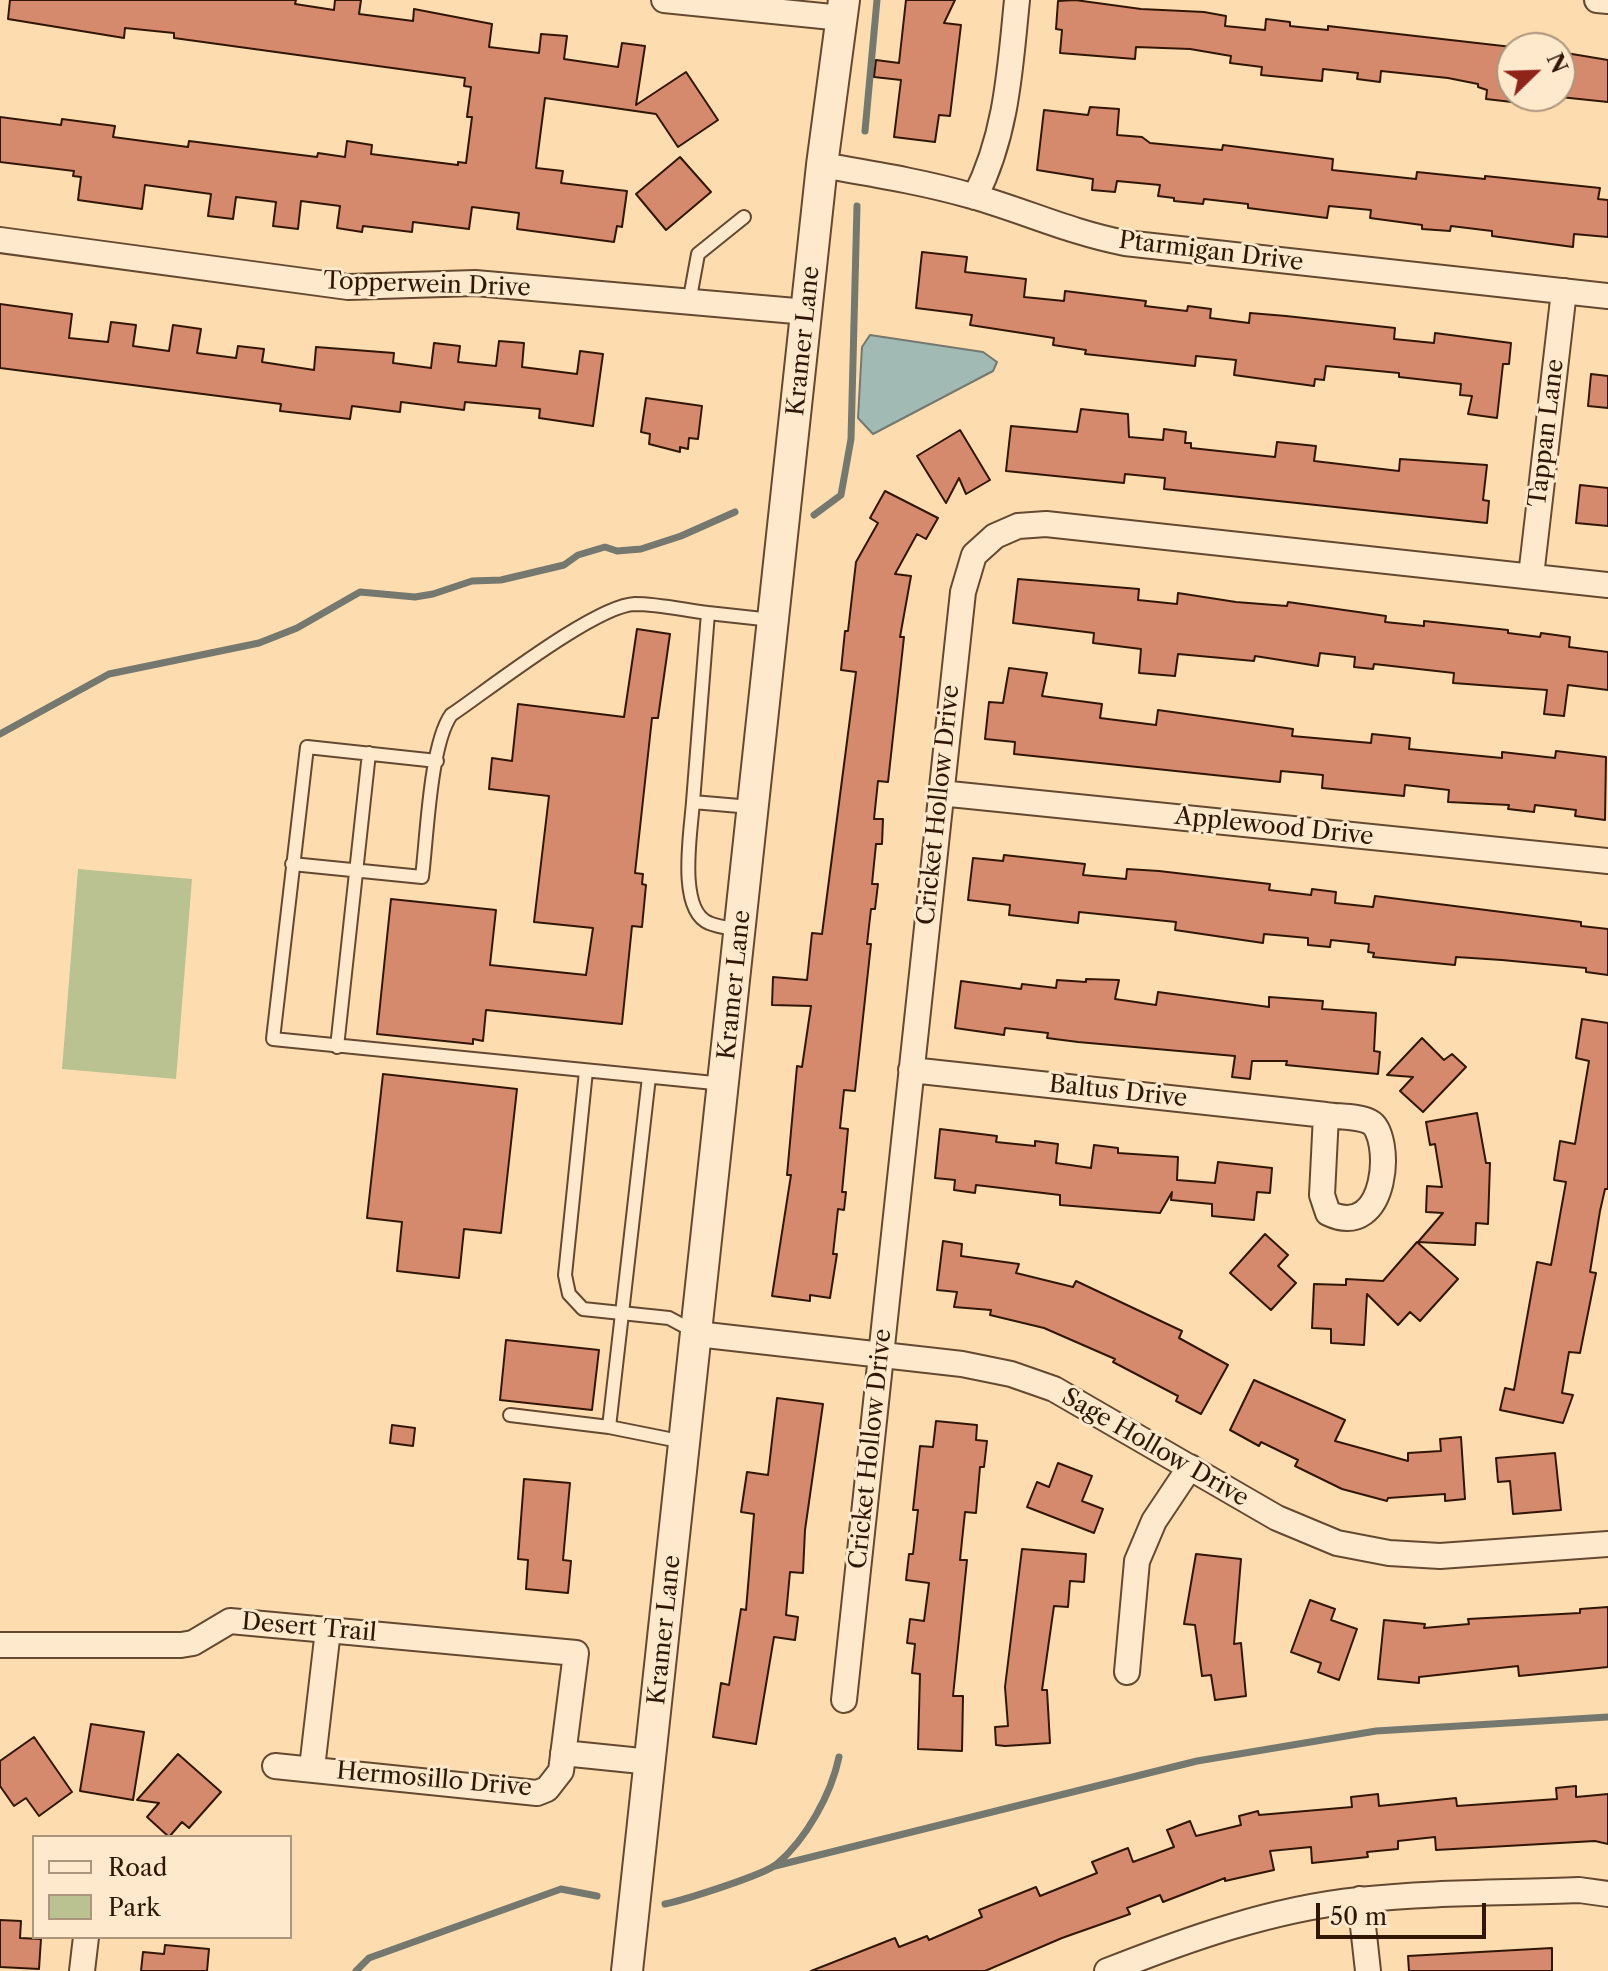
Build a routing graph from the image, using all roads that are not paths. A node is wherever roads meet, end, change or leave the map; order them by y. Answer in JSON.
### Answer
{"nodes":[{"id":1,"x":664,"y":0,"type":"edge"},
{"id":2,"x":1017,"y":0,"type":"edge"},
{"id":3,"x":1597,"y":0,"type":"edge"},
{"id":4,"x":1608,"y":1,"type":"edge"},
{"id":5,"x":843,"y":9,"type":"edge"},
{"id":6,"x":822,"y":165,"type":"junction"},
{"id":7,"x":975,"y":197,"type":"junction"},
{"id":8,"x":744,"y":217,"type":"dead end"},
{"id":9,"x":0,"y":240,"type":"edge"},
{"id":10,"x":1564,"y":291,"type":"junction"},
{"id":11,"x":1608,"y":296,"type":"edge"},
{"id":12,"x":689,"y":303,"type":"junction"},
{"id":13,"x":807,"y":312,"type":"junction"},
{"id":14,"x":1531,"y":576,"type":"junction"},
{"id":15,"x":1608,"y":585,"type":"edge"},
{"id":16,"x":708,"y":613,"type":"junction"},
{"id":17,"x":774,"y":620,"type":"junction"},
{"id":18,"x":369,"y":753,"type":"junction"},
{"id":19,"x":437,"y":761,"type":"junction"},
{"id":20,"x":940,"y":793,"type":"junction"},
{"id":21,"x":693,"y":802,"type":"junction"},
{"id":22,"x":754,"y":808,"type":"junction"},
{"id":23,"x":1608,"y":861,"type":"edge"},
{"id":24,"x":292,"y":864,"type":"junction"},
{"id":25,"x":357,"y":871,"type":"junction"},
{"id":26,"x":741,"y":930,"type":"junction"},
{"id":27,"x":337,"y":1047,"type":"junction"},
{"id":28,"x":911,"y":1070,"type":"junction"},
{"id":29,"x":586,"y":1071,"type":"junction"},
{"id":30,"x":649,"y":1077,"type":"junction"},
{"id":31,"x":724,"y":1084,"type":"junction"},
{"id":32,"x":1326,"y":1115,"type":"dead end"},
{"id":33,"x":622,"y":1312,"type":"junction"},
{"id":34,"x":697,"y":1334,"type":"junction"},
{"id":35,"x":881,"y":1355,"type":"junction"},
{"id":36,"x":510,"y":1415,"type":"dead end"},
{"id":37,"x":609,"y":1427,"type":"junction"},
{"id":38,"x":686,"y":1443,"type":"junction"},
{"id":39,"x":1190,"y":1467,"type":"junction"},
{"id":40,"x":1608,"y":1544,"type":"edge"},
{"id":41,"x":328,"y":1630,"type":"junction"},
{"id":42,"x":0,"y":1645,"type":"edge"},
{"id":43,"x":576,"y":1653,"type":"joint"},
{"id":44,"x":1127,"y":1672,"type":"dead end"},
{"id":45,"x":844,"y":1700,"type":"dead end"},
{"id":46,"x":563,"y":1753,"type":"junction"},
{"id":47,"x":651,"y":1762,"type":"junction"},
{"id":48,"x":275,"y":1766,"type":"dead end"},
{"id":49,"x":312,"y":1768,"type":"junction"},
{"id":50,"x":1608,"y":1894,"type":"edge"},
{"id":51,"x":1360,"y":1899,"type":"junction"},
{"id":52,"x":86,"y":1939,"type":"edge"},
{"id":53,"x":82,"y":1971,"type":"edge"},
{"id":54,"x":627,"y":1971,"type":"edge"},
{"id":55,"x":1107,"y":1971,"type":"edge"},
{"id":56,"x":1368,"y":1971,"type":"edge"}],
"edges":[{"from":1,"to":5,"type":"street"},
{"from":2,"to":7,"type":"street"},
{"from":3,"to":4,"type":"street"},
{"from":5,"to":6,"type":"street","name":"Kramer Lane"},
{"from":6,"to":7,"type":"street","name":"Ptarmigan Drive"},
{"from":6,"to":13,"type":"street","name":"Kramer Lane"},
{"from":7,"to":10,"type":"street","name":"Ptarmigan Drive"},
{"from":8,"to":12,"type":"lane"},
{"from":9,"to":12,"type":"street","name":"Topperwein Drive"},
{"from":10,"to":11,"type":"street","name":"Ptarmigan Drive"},
{"from":10,"to":14,"type":"street","name":"Tappan Lane"},
{"from":12,"to":13,"type":"street","name":"Topperwein Drive"},
{"from":13,"to":17,"type":"street","name":"Kramer Lane"},
{"from":14,"to":15,"type":"street","name":"Cricket Hollow Drive"},
{"from":14,"to":20,"type":"street","name":"Cricket Hollow Drive"},
{"from":16,"to":17,"type":"lane"},
{"from":16,"to":19,"type":"lane"},
{"from":16,"to":21,"type":"lane"},
{"from":17,"to":22,"type":"street","name":"Kramer Lane"},
{"from":18,"to":19,"type":"lane"},
{"from":18,"to":24,"type":"lane"},
{"from":18,"to":25,"type":"lane"},
{"from":19,"to":25,"type":"lane"},
{"from":20,"to":23,"type":"street","name":"Applewood Drive"},
{"from":20,"to":28,"type":"street","name":"Cricket Hollow Drive"},
{"from":21,"to":22,"type":"lane"},
{"from":21,"to":26,"type":"lane"},
{"from":22,"to":26,"type":"street","name":"Kramer Lane"},
{"from":24,"to":25,"type":"lane"},
{"from":24,"to":27,"type":"lane"},
{"from":25,"to":27,"type":"lane"},
{"from":26,"to":31,"type":"street","name":"Kramer Lane"},
{"from":27,"to":29,"type":"lane"},
{"from":28,"to":32,"type":"street","name":"Baltus Drive"},
{"from":28,"to":35,"type":"street","name":"Cricket Hollow Drive"},
{"from":29,"to":30,"type":"lane"},
{"from":29,"to":33,"type":"lane"},
{"from":30,"to":31,"type":"lane"},
{"from":30,"to":33,"type":"lane"},
{"from":31,"to":34,"type":"street","name":"Kramer Lane"},
{"from":33,"to":34,"type":"lane"},
{"from":33,"to":37,"type":"lane"},
{"from":34,"to":35,"type":"street","name":"Sage Hollow Drive"},
{"from":34,"to":38,"type":"street","name":"Kramer Lane"},
{"from":35,"to":39,"type":"street","name":"Sage Hollow Drive"},
{"from":35,"to":45,"type":"street","name":"Cricket Hollow Drive"},
{"from":36,"to":37,"type":"lane"},
{"from":37,"to":38,"type":"lane"},
{"from":38,"to":47,"type":"street","name":"Kramer Lane"},
{"from":39,"to":40,"type":"street","name":"Sage Hollow Drive"},
{"from":39,"to":44,"type":"street"},
{"from":41,"to":42,"type":"street","name":"Desert Trail"},
{"from":41,"to":43,"type":"street","name":"Desert Trail"},
{"from":41,"to":49,"type":"street"},
{"from":43,"to":46,"type":"street","name":"Hermosillo Drive"},
{"from":46,"to":47,"type":"street"},
{"from":46,"to":49,"type":"street","name":"Hermosillo Drive"},
{"from":47,"to":54,"type":"street","name":"Kramer Lane"},
{"from":48,"to":49,"type":"street","name":"Hermosillo Drive"},
{"from":50,"to":51,"type":"street"},
{"from":51,"to":55,"type":"street"},
{"from":51,"to":56,"type":"street"},
{"from":52,"to":53,"type":"street"}]}
